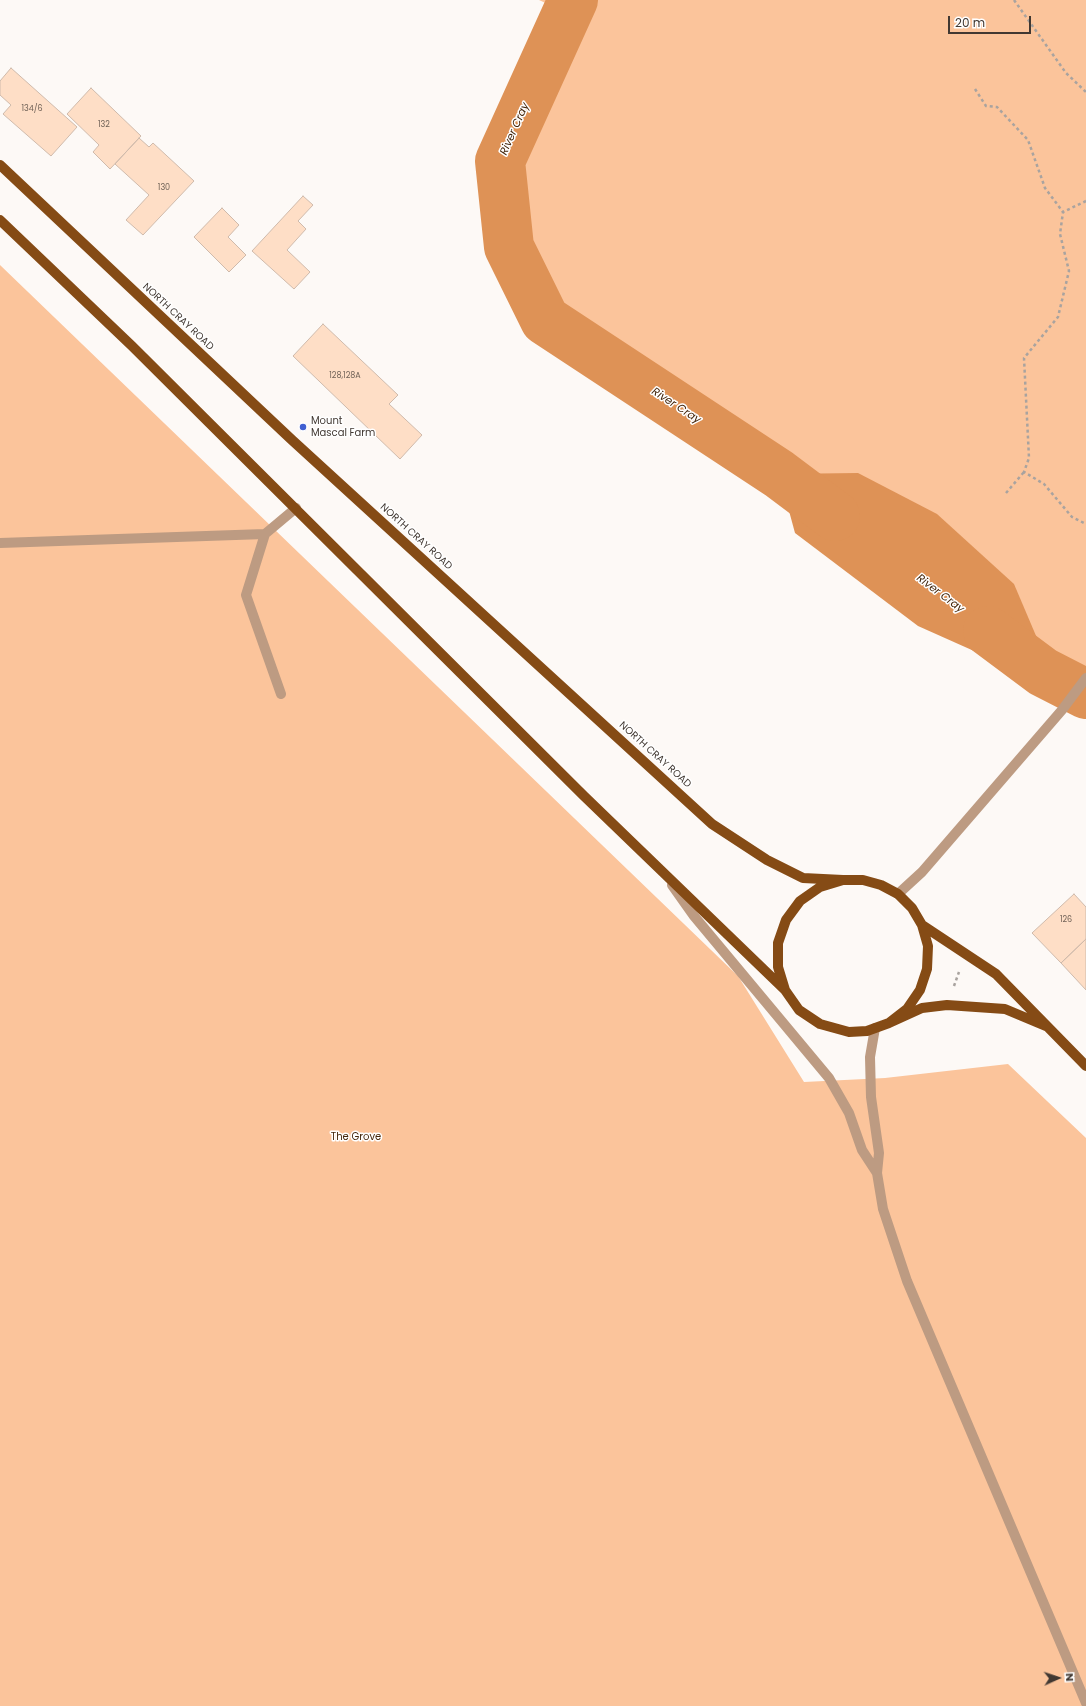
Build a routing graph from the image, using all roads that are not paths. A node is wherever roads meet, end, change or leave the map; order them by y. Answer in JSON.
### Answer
{"nodes":[{"id":1,"x":0,"y":165,"type":"edge"},
{"id":2,"x":0,"y":220,"type":"edge"},
{"id":3,"x":296,"y":508,"type":"junction"},
{"id":4,"x":265,"y":534,"type":"junction"},
{"id":5,"x":0,"y":543,"type":"edge"},
{"id":6,"x":1086,"y":678,"type":"edge"},
{"id":7,"x":281,"y":694,"type":"dead end"},
{"id":8,"x":665,"y":874,"type":"junction"},
{"id":9,"x":843,"y":880,"type":"junction"},
{"id":10,"x":898,"y":894,"type":"junction"},
{"id":11,"x":922,"y":924,"type":"junction"},
{"id":12,"x":785,"y":990,"type":"junction"},
{"id":13,"x":889,"y":1022,"type":"junction"},
{"id":14,"x":1048,"y":1027,"type":"junction"},
{"id":15,"x":875,"y":1028,"type":"junction"},
{"id":16,"x":1086,"y":1066,"type":"edge"},
{"id":17,"x":876,"y":1173,"type":"junction"},
{"id":18,"x":1086,"y":1702,"type":"edge"}],
"edges":[{"from":1,"to":9,"type":"main road","name":"NORTH CRAY ROAD"},
{"from":2,"to":3,"type":"main road"},
{"from":3,"to":4,"type":"lane"},
{"from":3,"to":8,"type":"main road"},
{"from":4,"to":5,"type":"lane"},
{"from":4,"to":7,"type":"lane"},
{"from":6,"to":10,"type":"lane"},
{"from":8,"to":12,"type":"main road"},
{"from":8,"to":17,"type":"lane"},
{"from":9,"to":10,"type":"main road"},
{"from":9,"to":12,"type":"main road"},
{"from":10,"to":11,"type":"main road"},
{"from":11,"to":13,"type":"main road"},
{"from":11,"to":14,"type":"main road"},
{"from":12,"to":15,"type":"main road"},
{"from":13,"to":14,"type":"main road"},
{"from":13,"to":15,"type":"main road"},
{"from":14,"to":16,"type":"main road"},
{"from":15,"to":17,"type":"lane"},
{"from":17,"to":18,"type":"lane"}]}
